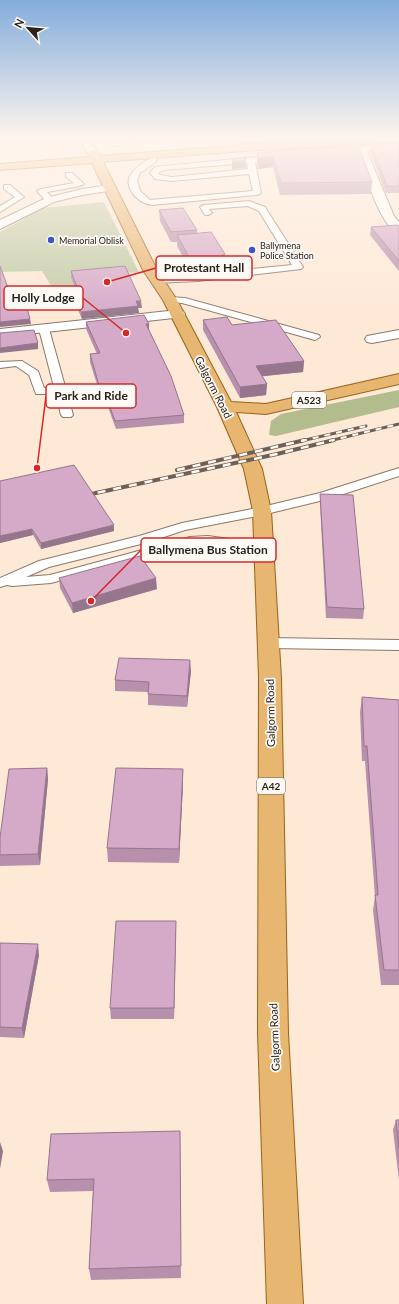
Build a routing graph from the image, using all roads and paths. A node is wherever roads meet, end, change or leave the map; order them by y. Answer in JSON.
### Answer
{"nodes":[{"id":1,"x":14,"y":201,"type":"edge"},
{"id":2,"x":48,"y":201,"type":"edge"},
{"id":3,"x":117,"y":201,"type":"edge"},
{"id":4,"x":145,"y":201,"type":"edge"},
{"id":5,"x":178,"y":201,"type":"edge"},
{"id":6,"x":386,"y":201,"type":"edge"},
{"id":7,"x":3,"y":208,"type":"edge"},
{"id":8,"x":29,"y":210,"type":"junction"},
{"id":9,"x":208,"y":213,"type":"dead end"},
{"id":10,"x":394,"y":217,"type":"edge"},
{"id":11,"x":0,"y":225,"type":"edge"},
{"id":12,"x":399,"y":229,"type":"edge"},
{"id":13,"x":168,"y":298,"type":"junction"},
{"id":14,"x":44,"y":328,"type":"junction"},
{"id":15,"x":0,"y":333,"type":"edge"},
{"id":16,"x":399,"y":334,"type":"edge"},
{"id":17,"x":315,"y":337,"type":"dead end"},
{"id":18,"x":372,"y":339,"type":"dead end"},
{"id":19,"x":0,"y":365,"type":"edge"},
{"id":20,"x":399,"y":379,"type":"edge"},
{"id":21,"x":60,"y":390,"type":"junction"},
{"id":22,"x":266,"y":409,"type":"junction"},
{"id":23,"x":67,"y":415,"type":"dead end"},
{"id":24,"x":230,"y":418,"type":"junction"},
{"id":25,"x":399,"y":472,"type":"edge"},
{"id":26,"x":262,"y":512,"type":"junction"},
{"id":27,"x":265,"y":548,"type":"junction"},
{"id":28,"x":0,"y":583,"type":"edge"},
{"id":29,"x":269,"y":643,"type":"junction"},
{"id":30,"x":399,"y":645,"type":"edge"},
{"id":31,"x":285,"y":1304,"type":"edge"}],
"edges":[{"from":1,"to":7,"type":"lane"},
{"from":2,"to":8,"type":"street"},
{"from":3,"to":13,"type":"main road","name":"Galgorm Road","number":"A42"},
{"from":4,"to":5,"type":"lane"},
{"from":6,"to":10,"type":"street"},
{"from":7,"to":8,"type":"lane"},
{"from":8,"to":11,"type":"street"},
{"from":9,"to":13,"type":"lane"},
{"from":10,"to":12,"type":"street"},
{"from":13,"to":14,"type":"street"},
{"from":13,"to":17,"type":"lane"},
{"from":13,"to":24,"type":"main road","name":"Galgorm Road","number":"A42"},
{"from":14,"to":15,"type":"street"},
{"from":14,"to":21,"type":"lane"},
{"from":16,"to":18,"type":"street"},
{"from":19,"to":21,"type":"lane"},
{"from":20,"to":22,"type":"main road","number":"A523"},
{"from":21,"to":23,"type":"lane"},
{"from":22,"to":24,"type":"main road","number":"A523"},
{"from":22,"to":24,"type":"main road","number":"A523"},
{"from":24,"to":26,"type":"main road","name":"Galgorm Road","number":"A42"},
{"from":25,"to":26,"type":"lane"},
{"from":26,"to":27,"type":"main road","name":"Galgorm Road","number":"A42"},
{"from":26,"to":28,"type":"lane"},
{"from":27,"to":28,"type":"lane"},
{"from":27,"to":29,"type":"main road","name":"Galgorm Road","number":"A42"},
{"from":29,"to":30,"type":"lane"},
{"from":29,"to":31,"type":"main road","name":"Galgorm Road","number":"A42"}]}
